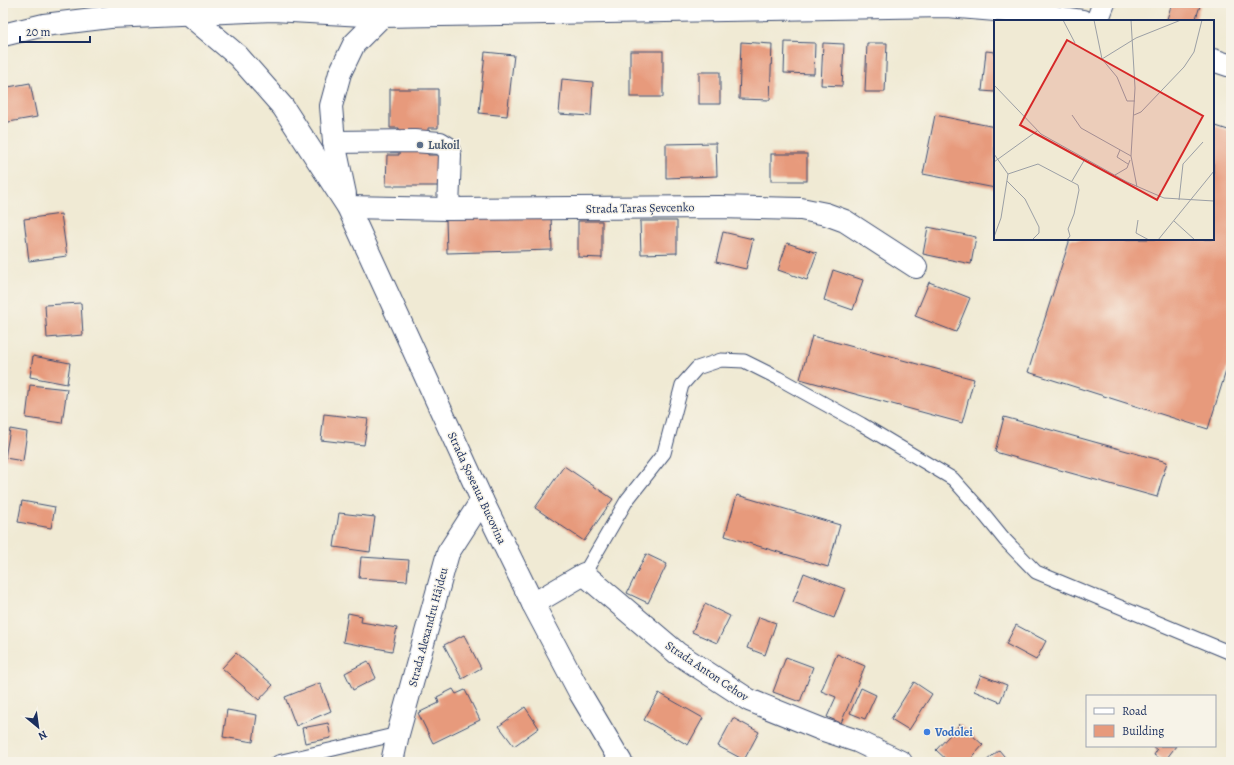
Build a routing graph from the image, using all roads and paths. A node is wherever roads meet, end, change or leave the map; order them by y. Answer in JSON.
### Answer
{"nodes":[{"id":1,"x":1104,"y":3,"type":"edge"},
{"id":2,"x":653,"y":7,"type":"edge"},
{"id":3,"x":187,"y":13,"type":"junction"},
{"id":4,"x":382,"y":16,"type":"junction"},
{"id":5,"x":1075,"y":20,"type":"edge"},
{"id":6,"x":1097,"y":20,"type":"edge"},
{"id":7,"x":3,"y":35,"type":"edge"},
{"id":8,"x":1214,"y":60,"type":"edge"},
{"id":9,"x":1231,"y":66,"type":"edge"},
{"id":10,"x":334,"y":142,"type":"junction"},
{"id":11,"x":348,"y":207,"type":"junction"},
{"id":12,"x":448,"y":210,"type":"junction"},
{"id":13,"x":916,"y":267,"type":"dead end"},
{"id":14,"x":482,"y":500,"type":"junction"},
{"id":15,"x":584,"y":574,"type":"junction"},
{"id":16,"x":533,"y":604,"type":"junction"},
{"id":17,"x":1231,"y":653,"type":"edge"},
{"id":18,"x":398,"y":734,"type":"junction"},
{"id":19,"x":278,"y":762,"type":"edge"},
{"id":20,"x":392,"y":762,"type":"edge"},
{"id":21,"x":621,"y":762,"type":"edge"},
{"id":22,"x":901,"y":762,"type":"edge"}],
"edges":[{"from":1,"to":6,"type":"main road"},
{"from":2,"to":4,"type":"main road"},
{"from":2,"to":5,"type":"main road"},
{"from":3,"to":4,"type":"main road"},
{"from":3,"to":7,"type":"main road"},
{"from":3,"to":11,"type":"main road","name":"Strada Șoseaua Bucovina"},
{"from":4,"to":10,"type":"main road","name":"Strada Șoseaua Bucovina"},
{"from":8,"to":9,"type":"main road"},
{"from":10,"to":11,"type":"main road","name":"Strada Șoseaua Bucovina"},
{"from":10,"to":12,"type":"main road"},
{"from":11,"to":12,"type":"main road","name":"Strada Taras Șevcenko"},
{"from":11,"to":14,"type":"main road","name":"Strada Șoseaua Bucovina"},
{"from":12,"to":13,"type":"main road","name":"Strada Taras Șevcenko"},
{"from":14,"to":16,"type":"main road","name":"Strada Șoseaua Bucovina"},
{"from":14,"to":18,"type":"main road","name":"Strada Alexandru Hâjdeu"},
{"from":15,"to":16,"type":"main road"},
{"from":15,"to":17,"type":"lane"},
{"from":15,"to":22,"type":"main road","name":"Strada Anton Cehov"},
{"from":16,"to":21,"type":"main road","name":"Strada Șoseaua Bucovina"},
{"from":18,"to":19,"type":"lane"},
{"from":18,"to":20,"type":"main road","name":"Strada Alexandru Hâjdeu"}]}
